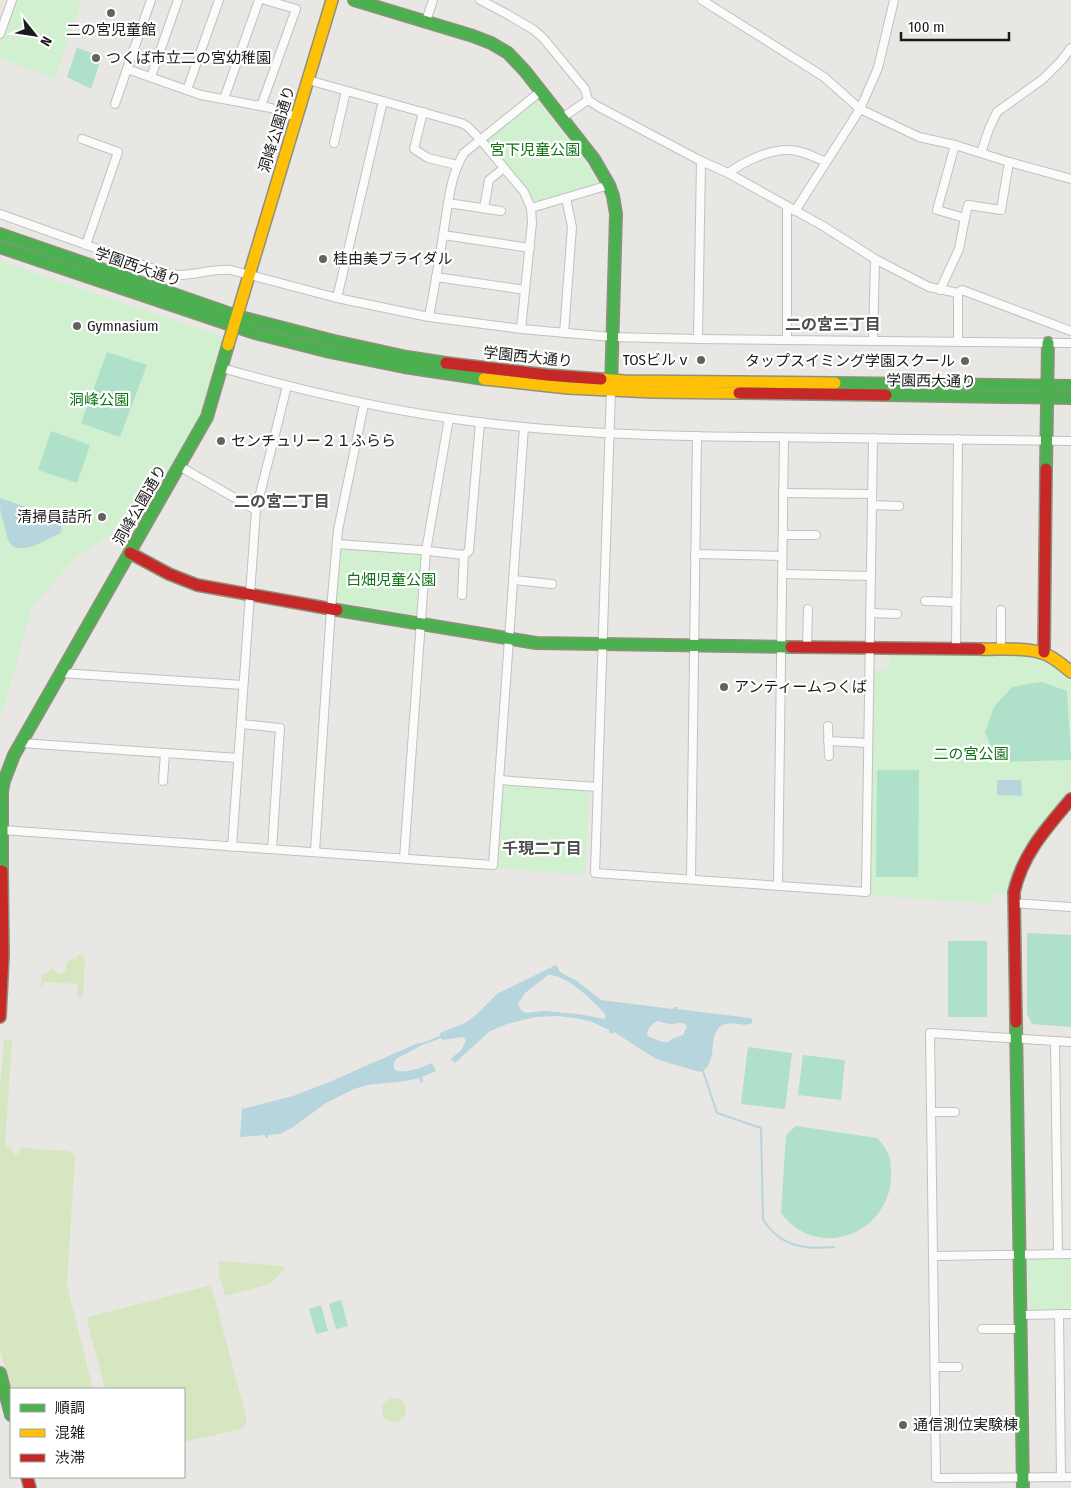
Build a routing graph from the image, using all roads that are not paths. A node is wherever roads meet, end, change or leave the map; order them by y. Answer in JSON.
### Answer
{"nodes":[{"id":1,"x":12,"y":0,"type":"edge"},
{"id":2,"x":151,"y":0,"type":"edge"},
{"id":3,"x":178,"y":0,"type":"edge"},
{"id":4,"x":219,"y":0,"type":"edge"},
{"id":5,"x":259,"y":0,"type":"edge"},
{"id":6,"x":265,"y":0,"type":"edge"},
{"id":7,"x":332,"y":0,"type":"edge"},
{"id":8,"x":354,"y":0,"type":"edge"},
{"id":9,"x":433,"y":0,"type":"edge"},
{"id":10,"x":480,"y":0,"type":"edge"},
{"id":11,"x":702,"y":0,"type":"edge"},
{"id":12,"x":894,"y":0,"type":"edge"},
{"id":13,"x":383,"y":4,"type":"edge"},
{"id":14,"x":426,"y":21,"type":"junction"},
{"id":15,"x":0,"y":34,"type":"edge"},
{"id":16,"x":1071,"y":48,"type":"edge"},
{"id":17,"x":127,"y":68,"type":"junction"},
{"id":18,"x":151,"y":77,"type":"junction"},
{"id":19,"x":308,"y":80,"type":"junction"},
{"id":20,"x":187,"y":90,"type":"junction"},
{"id":21,"x":346,"y":91,"type":"junction"},
{"id":22,"x":541,"y":91,"type":"junction"},
{"id":23,"x":224,"y":99,"type":"junction"},
{"id":24,"x":588,"y":100,"type":"junction"},
{"id":25,"x":383,"y":101,"type":"junction"},
{"id":26,"x":115,"y":104,"type":"dead end"},
{"id":27,"x":261,"y":106,"type":"junction"},
{"id":28,"x":860,"y":109,"type":"junction"},
{"id":29,"x":423,"y":112,"type":"junction"},
{"id":30,"x":296,"y":117,"type":"junction"},
{"id":31,"x":562,"y":118,"type":"junction"},
{"id":32,"x":82,"y":138,"type":"dead end"},
{"id":33,"x":480,"y":139,"type":"junction"},
{"id":34,"x":334,"y":142,"type":"dead end"},
{"id":35,"x":955,"y":145,"type":"junction"},
{"id":36,"x":981,"y":153,"type":"junction"},
{"id":37,"x":701,"y":161,"type":"junction"},
{"id":38,"x":826,"y":162,"type":"junction"},
{"id":39,"x":1009,"y":162,"type":"junction"},
{"id":40,"x":457,"y":165,"type":"junction"},
{"id":41,"x":504,"y":168,"type":"junction"},
{"id":42,"x":728,"y":173,"type":"junction"},
{"id":43,"x":1071,"y":179,"type":"edge"},
{"id":44,"x":608,"y":185,"type":"junction"},
{"id":45,"x":566,"y":198,"type":"junction"},
{"id":46,"x":448,"y":203,"type":"junction"},
{"id":47,"x":788,"y":207,"type":"junction"},
{"id":48,"x":484,"y":208,"type":"junction"},
{"id":49,"x":531,"y":208,"type":"junction"},
{"id":50,"x":501,"y":211,"type":"dead end"},
{"id":51,"x":795,"y":211,"type":"junction"},
{"id":52,"x":0,"y":214,"type":"edge"},
{"id":53,"x":965,"y":218,"type":"junction"},
{"id":54,"x":0,"y":234,"type":"edge"},
{"id":55,"x":443,"y":235,"type":"junction"},
{"id":56,"x":86,"y":244,"type":"junction"},
{"id":57,"x":0,"y":247,"type":"edge"},
{"id":58,"x":530,"y":248,"type":"junction"},
{"id":59,"x":875,"y":259,"type":"junction"},
{"id":60,"x":250,"y":274,"type":"junction"},
{"id":61,"x":436,"y":277,"type":"junction"},
{"id":62,"x":525,"y":290,"type":"junction"},
{"id":63,"x":940,"y":290,"type":"junction"},
{"id":64,"x":958,"y":293,"type":"junction"},
{"id":65,"x":337,"y":298,"type":"junction"},
{"id":66,"x":429,"y":317,"type":"junction"},
{"id":67,"x":236,"y":322,"type":"junction"},
{"id":68,"x":521,"y":329,"type":"junction"},
{"id":69,"x":1071,"y":331,"type":"edge"},
{"id":70,"x":564,"y":333,"type":"junction"},
{"id":71,"x":612,"y":337,"type":"junction"},
{"id":72,"x":698,"y":339,"type":"junction"},
{"id":73,"x":787,"y":340,"type":"junction"},
{"id":74,"x":873,"y":341,"type":"junction"},
{"id":75,"x":958,"y":342,"type":"junction"},
{"id":76,"x":1048,"y":343,"type":"junction"},
{"id":77,"x":1071,"y":344,"type":"edge"},
{"id":78,"x":222,"y":368,"type":"junction"},
{"id":79,"x":611,"y":385,"type":"junction"},
{"id":80,"x":288,"y":386,"type":"junction"},
{"id":81,"x":1071,"y":386,"type":"edge"},
{"id":82,"x":1047,"y":392,"type":"junction"},
{"id":83,"x":1071,"y":398,"type":"edge"},
{"id":84,"x":364,"y":404,"type":"junction"},
{"id":85,"x":449,"y":418,"type":"junction"},
{"id":86,"x":480,"y":422,"type":"junction"},
{"id":87,"x":524,"y":427,"type":"junction"},
{"id":88,"x":609,"y":434,"type":"junction"},
{"id":89,"x":697,"y":436,"type":"junction"},
{"id":90,"x":784,"y":438,"type":"junction"},
{"id":91,"x":873,"y":438,"type":"junction"},
{"id":92,"x":958,"y":439,"type":"junction"},
{"id":93,"x":1047,"y":441,"type":"junction"},
{"id":94,"x":1071,"y":441,"type":"edge"},
{"id":95,"x":179,"y":466,"type":"junction"},
{"id":96,"x":783,"y":493,"type":"junction"},
{"id":97,"x":872,"y":494,"type":"junction"},
{"id":98,"x":872,"y":505,"type":"junction"},
{"id":99,"x":899,"y":506,"type":"dead end"},
{"id":100,"x":256,"y":510,"type":"junction"},
{"id":101,"x":783,"y":535,"type":"junction"},
{"id":102,"x":816,"y":535,"type":"dead end"},
{"id":103,"x":337,"y":544,"type":"junction"},
{"id":104,"x":426,"y":550,"type":"junction"},
{"id":105,"x":130,"y":553,"type":"junction"},
{"id":106,"x":695,"y":554,"type":"junction"},
{"id":107,"x":464,"y":555,"type":"junction"},
{"id":108,"x":782,"y":556,"type":"junction"},
{"id":109,"x":782,"y":574,"type":"junction"},
{"id":110,"x":871,"y":576,"type":"junction"},
{"id":111,"x":514,"y":580,"type":"junction"},
{"id":112,"x":552,"y":584,"type":"dead end"},
{"id":113,"x":249,"y":595,"type":"junction"},
{"id":114,"x":462,"y":595,"type":"dead end"},
{"id":115,"x":925,"y":601,"type":"dead end"},
{"id":116,"x":956,"y":602,"type":"junction"},
{"id":117,"x":331,"y":609,"type":"junction"},
{"id":118,"x":808,"y":609,"type":"dead end"},
{"id":119,"x":1001,"y":610,"type":"dead end"},
{"id":120,"x":870,"y":613,"type":"junction"},
{"id":121,"x":897,"y":614,"type":"dead end"},
{"id":122,"x":421,"y":623,"type":"junction"},
{"id":123,"x":510,"y":638,"type":"junction"},
{"id":124,"x":602,"y":645,"type":"junction"},
{"id":125,"x":694,"y":646,"type":"junction"},
{"id":126,"x":781,"y":646,"type":"junction"},
{"id":127,"x":808,"y":647,"type":"junction"},
{"id":128,"x":870,"y":648,"type":"junction"},
{"id":129,"x":956,"y":649,"type":"junction"},
{"id":130,"x":1001,"y":650,"type":"junction"},
{"id":131,"x":1044,"y":652,"type":"junction"},
{"id":132,"x":1071,"y":672,"type":"edge"},
{"id":133,"x":62,"y":673,"type":"junction"},
{"id":134,"x":243,"y":685,"type":"junction"},
{"id":135,"x":241,"y":724,"type":"junction"},
{"id":136,"x":828,"y":726,"type":"dead end"},
{"id":137,"x":828,"y":741,"type":"junction"},
{"id":138,"x":22,"y":743,"type":"junction"},
{"id":139,"x":868,"y":743,"type":"junction"},
{"id":140,"x":165,"y":753,"type":"junction"},
{"id":141,"x":829,"y":756,"type":"dead end"},
{"id":142,"x":238,"y":758,"type":"junction"},
{"id":143,"x":499,"y":780,"type":"junction"},
{"id":144,"x":163,"y":781,"type":"dead end"},
{"id":145,"x":598,"y":787,"type":"junction"},
{"id":146,"x":1071,"y":799,"type":"edge"},
{"id":147,"x":2,"y":830,"type":"junction"},
{"id":148,"x":232,"y":847,"type":"junction"},
{"id":149,"x":272,"y":849,"type":"junction"},
{"id":150,"x":315,"y":851,"type":"junction"},
{"id":151,"x":404,"y":858,"type":"junction"},
{"id":152,"x":691,"y":879,"type":"junction"},
{"id":153,"x":778,"y":885,"type":"junction"},
{"id":154,"x":1014,"y":903,"type":"junction"},
{"id":155,"x":1071,"y":907,"type":"edge"},
{"id":156,"x":0,"y":1017,"type":"edge"},
{"id":157,"x":1016,"y":1039,"type":"junction"},
{"id":158,"x":1055,"y":1041,"type":"junction"},
{"id":159,"x":1071,"y":1042,"type":"edge"},
{"id":160,"x":932,"y":1112,"type":"junction"},
{"id":161,"x":955,"y":1112,"type":"dead end"},
{"id":162,"x":1058,"y":1254,"type":"junction"},
{"id":163,"x":1071,"y":1254,"type":"edge"},
{"id":164,"x":1020,"y":1255,"type":"junction"},
{"id":165,"x":934,"y":1256,"type":"junction"},
{"id":166,"x":1059,"y":1314,"type":"junction"},
{"id":167,"x":1071,"y":1314,"type":"edge"},
{"id":168,"x":1020,"y":1315,"type":"junction"},
{"id":169,"x":982,"y":1329,"type":"dead end"},
{"id":170,"x":1021,"y":1329,"type":"junction"},
{"id":171,"x":935,"y":1367,"type":"junction"},
{"id":172,"x":958,"y":1367,"type":"dead end"},
{"id":173,"x":0,"y":1372,"type":"edge"},
{"id":174,"x":10,"y":1411,"type":"edge"},
{"id":175,"x":1061,"y":1477,"type":"junction"},
{"id":176,"x":1071,"y":1477,"type":"edge"},
{"id":177,"x":1023,"y":1483,"type":"edge"}],
"edges":[{"from":1,"to":15,"type":"street"},
{"from":2,"to":17,"type":"street"},
{"from":3,"to":18,"type":"street"},
{"from":4,"to":20,"type":"street"},
{"from":5,"to":23,"type":"street"},
{"from":6,"to":27,"type":"street"},
{"from":7,"to":19,"type":"street","name":"洞峰公園通り"},
{"from":8,"to":13,"type":"street"},
{"from":9,"to":14,"type":"street"},
{"from":10,"to":24,"type":"street"},
{"from":11,"to":28,"type":"street"},
{"from":12,"to":28,"type":"street"},
{"from":13,"to":14,"type":"street"},
{"from":14,"to":22,"type":"street"},
{"from":16,"to":36,"type":"street"},
{"from":17,"to":18,"type":"street"},
{"from":17,"to":26,"type":"street"},
{"from":18,"to":20,"type":"street"},
{"from":19,"to":21,"type":"street"},
{"from":19,"to":30,"type":"street","name":"洞峰公園通り"},
{"from":20,"to":23,"type":"street"},
{"from":21,"to":25,"type":"street"},
{"from":21,"to":34,"type":"street"},
{"from":22,"to":31,"type":"street"},
{"from":22,"to":33,"type":"street"},
{"from":23,"to":27,"type":"street"},
{"from":24,"to":31,"type":"street"},
{"from":24,"to":37,"type":"street"},
{"from":25,"to":29,"type":"street"},
{"from":25,"to":65,"type":"street"},
{"from":27,"to":30,"type":"street"},
{"from":28,"to":35,"type":"street"},
{"from":28,"to":38,"type":"street"},
{"from":29,"to":33,"type":"street"},
{"from":29,"to":40,"type":"street"},
{"from":30,"to":60,"type":"street","name":"洞峰公園通り"},
{"from":31,"to":44,"type":"street"},
{"from":32,"to":56,"type":"street"},
{"from":33,"to":40,"type":"street"},
{"from":33,"to":41,"type":"street"},
{"from":35,"to":36,"type":"street"},
{"from":35,"to":53,"type":"street"},
{"from":36,"to":39,"type":"street"},
{"from":37,"to":42,"type":"street"},
{"from":37,"to":72,"type":"street"},
{"from":38,"to":42,"type":"street"},
{"from":38,"to":51,"type":"street"},
{"from":39,"to":43,"type":"street"},
{"from":39,"to":53,"type":"street"},
{"from":40,"to":46,"type":"street"},
{"from":41,"to":48,"type":"street"},
{"from":41,"to":49,"type":"street"},
{"from":42,"to":47,"type":"street"},
{"from":44,"to":45,"type":"street"},
{"from":44,"to":71,"type":"street"},
{"from":45,"to":49,"type":"street"},
{"from":45,"to":70,"type":"street"},
{"from":46,"to":48,"type":"street"},
{"from":46,"to":55,"type":"street"},
{"from":47,"to":51,"type":"street"},
{"from":47,"to":73,"type":"street"},
{"from":48,"to":50,"type":"street"},
{"from":49,"to":58,"type":"street"},
{"from":51,"to":59,"type":"street"},
{"from":52,"to":56,"type":"street"},
{"from":53,"to":63,"type":"street"},
{"from":54,"to":67,"type":"street","name":"学園西大通り"},
{"from":55,"to":58,"type":"street"},
{"from":55,"to":61,"type":"street"},
{"from":56,"to":60,"type":"street"},
{"from":57,"to":67,"type":"street","name":"学園西大通り"},
{"from":58,"to":62,"type":"street"},
{"from":59,"to":63,"type":"street"},
{"from":59,"to":74,"type":"street"},
{"from":60,"to":65,"type":"street"},
{"from":60,"to":67,"type":"street","name":"洞峰公園通り"},
{"from":61,"to":62,"type":"street"},
{"from":61,"to":66,"type":"street"},
{"from":62,"to":68,"type":"street"},
{"from":63,"to":64,"type":"street"},
{"from":64,"to":69,"type":"street"},
{"from":64,"to":75,"type":"street"},
{"from":65,"to":66,"type":"street"},
{"from":66,"to":68,"type":"street"},
{"from":67,"to":78,"type":"street","name":"洞峰公園通り"},
{"from":67,"to":79,"type":"street","name":"学園西大通り"},
{"from":68,"to":70,"type":"street"},
{"from":70,"to":71,"type":"street"},
{"from":71,"to":72,"type":"street"},
{"from":71,"to":79,"type":"street"},
{"from":72,"to":73,"type":"street"},
{"from":73,"to":74,"type":"street"},
{"from":74,"to":75,"type":"street"},
{"from":75,"to":76,"type":"street"},
{"from":76,"to":77,"type":"street"},
{"from":76,"to":82,"type":"street"},
{"from":78,"to":80,"type":"street"},
{"from":78,"to":95,"type":"street","name":"洞峰公園通り"},
{"from":79,"to":82,"type":"street","name":"学園西大通り"},
{"from":79,"to":88,"type":"street"},
{"from":80,"to":84,"type":"street"},
{"from":80,"to":100,"type":"street"},
{"from":81,"to":82,"type":"street","name":"学園西大通り"},
{"from":82,"to":83,"type":"street","name":"学園西大通り"},
{"from":82,"to":93,"type":"street"},
{"from":84,"to":85,"type":"street"},
{"from":84,"to":103,"type":"street"},
{"from":85,"to":86,"type":"street"},
{"from":85,"to":104,"type":"street"},
{"from":86,"to":87,"type":"street"},
{"from":86,"to":107,"type":"street"},
{"from":87,"to":88,"type":"street"},
{"from":87,"to":111,"type":"street"},
{"from":88,"to":89,"type":"street"},
{"from":88,"to":124,"type":"street"},
{"from":89,"to":90,"type":"street"},
{"from":89,"to":106,"type":"street"},
{"from":90,"to":91,"type":"street"},
{"from":90,"to":96,"type":"street"},
{"from":91,"to":92,"type":"street"},
{"from":91,"to":97,"type":"street"},
{"from":92,"to":93,"type":"street"},
{"from":92,"to":116,"type":"street"},
{"from":93,"to":94,"type":"street"},
{"from":93,"to":131,"type":"street"},
{"from":95,"to":100,"type":"street"},
{"from":95,"to":105,"type":"street","name":"洞峰公園通り"},
{"from":96,"to":97,"type":"street"},
{"from":96,"to":101,"type":"street"},
{"from":97,"to":98,"type":"street"},
{"from":98,"to":99,"type":"street"},
{"from":98,"to":110,"type":"street"},
{"from":100,"to":113,"type":"street"},
{"from":101,"to":102,"type":"street"},
{"from":101,"to":108,"type":"street"},
{"from":103,"to":104,"type":"street"},
{"from":103,"to":117,"type":"street"},
{"from":104,"to":107,"type":"street"},
{"from":104,"to":122,"type":"street"},
{"from":105,"to":113,"type":"street"},
{"from":105,"to":133,"type":"street","name":"洞峰公園通り"},
{"from":106,"to":108,"type":"street"},
{"from":106,"to":125,"type":"street"},
{"from":107,"to":114,"type":"street"},
{"from":108,"to":109,"type":"street"},
{"from":109,"to":110,"type":"street"},
{"from":109,"to":126,"type":"street"},
{"from":110,"to":120,"type":"street"},
{"from":111,"to":112,"type":"street"},
{"from":111,"to":123,"type":"street"},
{"from":113,"to":117,"type":"street"},
{"from":113,"to":134,"type":"street"},
{"from":115,"to":116,"type":"street"},
{"from":116,"to":129,"type":"street"},
{"from":117,"to":122,"type":"street"},
{"from":117,"to":150,"type":"street"},
{"from":118,"to":127,"type":"street"},
{"from":119,"to":130,"type":"street"},
{"from":120,"to":121,"type":"street"},
{"from":120,"to":128,"type":"street"},
{"from":122,"to":123,"type":"street"},
{"from":122,"to":151,"type":"street"},
{"from":123,"to":124,"type":"street"},
{"from":123,"to":143,"type":"street"},
{"from":124,"to":125,"type":"street"},
{"from":124,"to":145,"type":"street"},
{"from":125,"to":126,"type":"street"},
{"from":125,"to":152,"type":"street"},
{"from":126,"to":127,"type":"street"},
{"from":126,"to":153,"type":"street"},
{"from":127,"to":128,"type":"street"},
{"from":128,"to":129,"type":"street"},
{"from":128,"to":139,"type":"street"},
{"from":129,"to":130,"type":"street"},
{"from":130,"to":131,"type":"street"},
{"from":131,"to":132,"type":"street"},
{"from":133,"to":134,"type":"street"},
{"from":133,"to":138,"type":"street","name":"洞峰公園通り"},
{"from":134,"to":135,"type":"street"},
{"from":135,"to":142,"type":"street"},
{"from":135,"to":149,"type":"street"},
{"from":136,"to":137,"type":"street"},
{"from":137,"to":139,"type":"street"},
{"from":137,"to":141,"type":"street"},
{"from":138,"to":140,"type":"street"},
{"from":138,"to":147,"type":"street","name":"洞峰公園通り"},
{"from":139,"to":153,"type":"street"},
{"from":140,"to":142,"type":"street"},
{"from":140,"to":144,"type":"street"},
{"from":142,"to":148,"type":"street"},
{"from":143,"to":145,"type":"street"},
{"from":143,"to":151,"type":"street"},
{"from":145,"to":152,"type":"street"},
{"from":146,"to":154,"type":"street"},
{"from":147,"to":148,"type":"street"},
{"from":147,"to":156,"type":"street","name":"洞峰公園通り"},
{"from":148,"to":149,"type":"street"},
{"from":149,"to":150,"type":"street"},
{"from":150,"to":151,"type":"street"},
{"from":152,"to":153,"type":"street"},
{"from":154,"to":155,"type":"street"},
{"from":154,"to":157,"type":"street"},
{"from":157,"to":158,"type":"street"},
{"from":157,"to":160,"type":"street"},
{"from":157,"to":164,"type":"street"},
{"from":158,"to":159,"type":"street"},
{"from":158,"to":162,"type":"street"},
{"from":160,"to":161,"type":"street"},
{"from":160,"to":165,"type":"street"},
{"from":162,"to":163,"type":"street"},
{"from":162,"to":164,"type":"street"},
{"from":164,"to":165,"type":"street"},
{"from":164,"to":168,"type":"street"},
{"from":165,"to":171,"type":"street"},
{"from":166,"to":167,"type":"street"},
{"from":166,"to":168,"type":"street"},
{"from":166,"to":175,"type":"street"},
{"from":168,"to":170,"type":"street"},
{"from":169,"to":170,"type":"street"},
{"from":170,"to":177,"type":"street"},
{"from":171,"to":172,"type":"street"},
{"from":171,"to":177,"type":"street"},
{"from":173,"to":174,"type":"street"},
{"from":175,"to":176,"type":"street"},
{"from":175,"to":177,"type":"street"}]}
